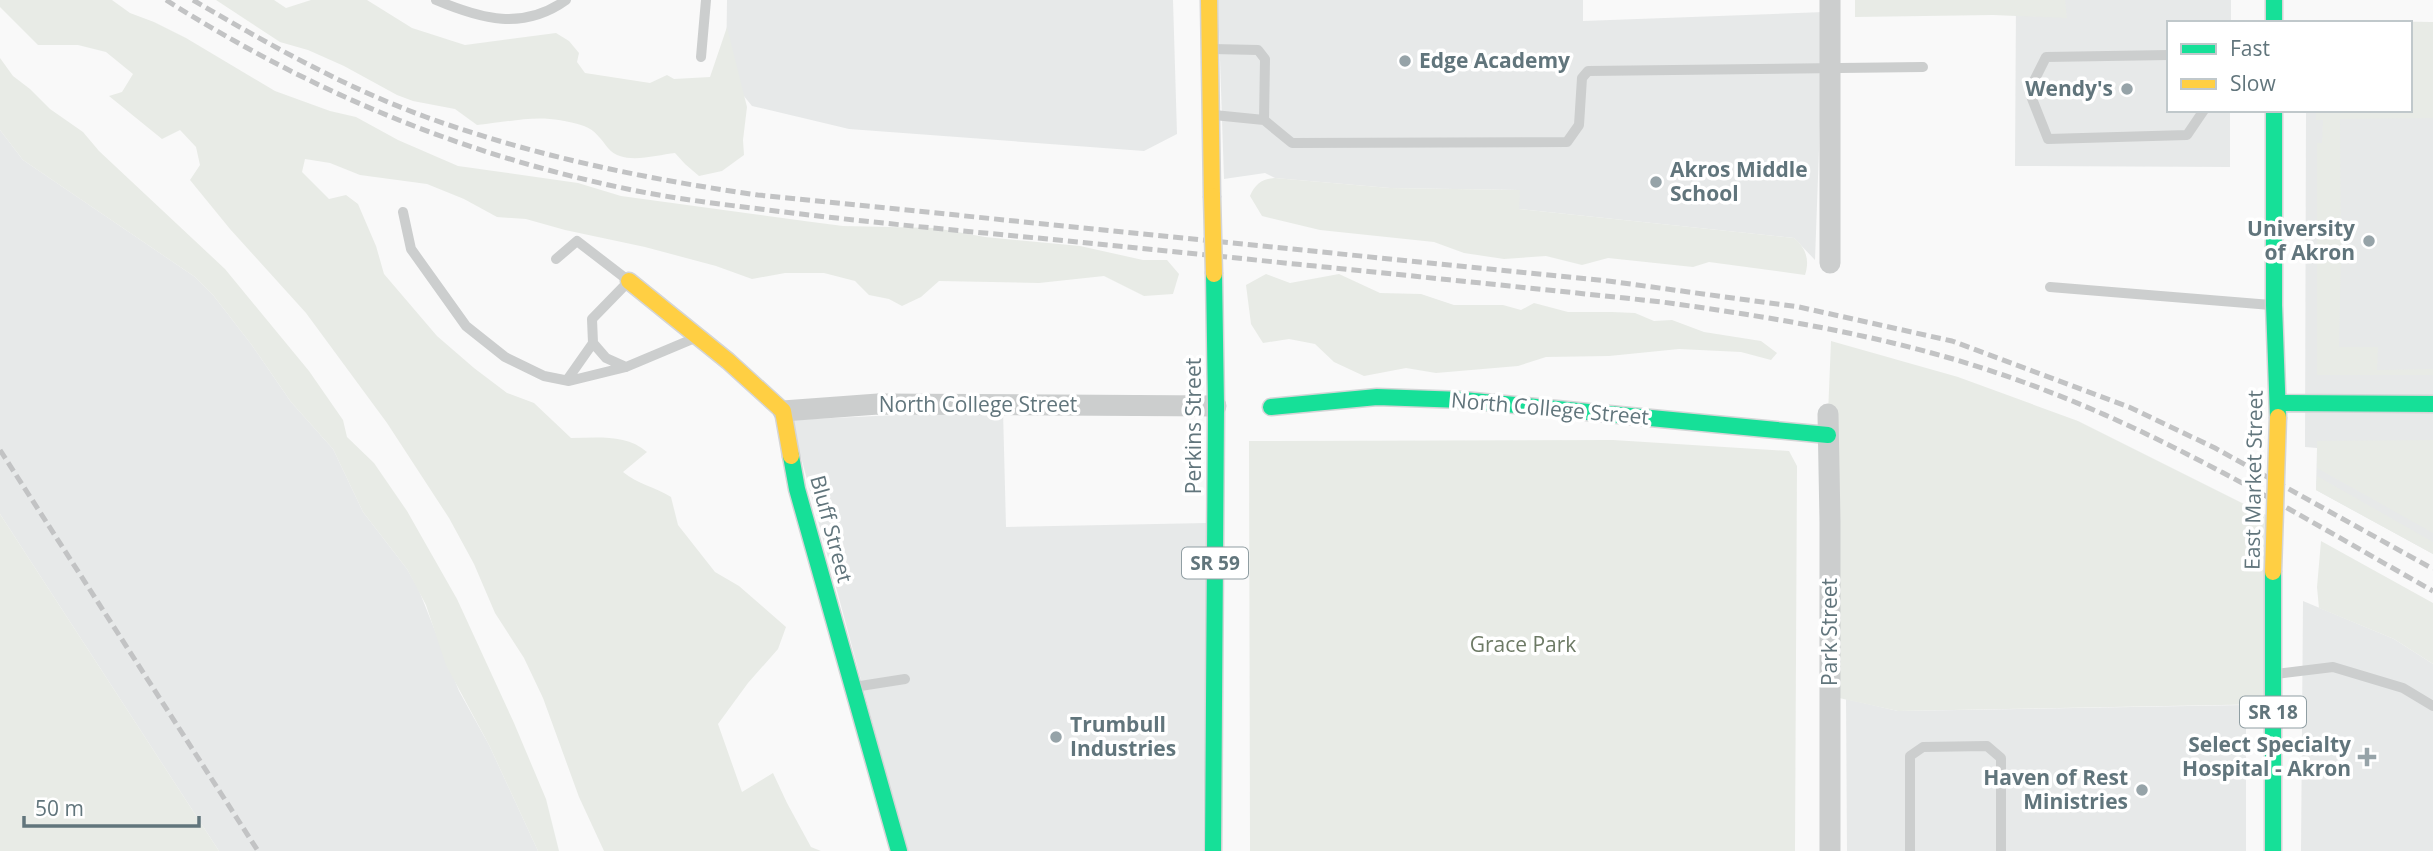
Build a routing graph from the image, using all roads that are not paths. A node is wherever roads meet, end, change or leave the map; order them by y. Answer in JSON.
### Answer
{"nodes":[{"id":1,"x":436,"y":0,"type":"edge"},
{"id":2,"x":566,"y":0,"type":"edge"},
{"id":3,"x":706,"y":0,"type":"edge"},
{"id":4,"x":1209,"y":0,"type":"edge"},
{"id":5,"x":1830,"y":0,"type":"edge"},
{"id":6,"x":2274,"y":0,"type":"edge"},
{"id":7,"x":2274,"y":21,"type":"edge"},
{"id":8,"x":1210,"y":49,"type":"junction"},
{"id":9,"x":2167,"y":55,"type":"edge"},
{"id":10,"x":701,"y":57,"type":"dead end"},
{"id":11,"x":1923,"y":67,"type":"dead end"},
{"id":12,"x":1830,"y":69,"type":"junction"},
{"id":13,"x":2203,"y":112,"type":"edge"},
{"id":14,"x":2274,"y":112,"type":"edge"},
{"id":15,"x":1211,"y":115,"type":"junction"},
{"id":16,"x":1265,"y":120,"type":"junction"},
{"id":17,"x":403,"y":212,"type":"dead end"},
{"id":18,"x":556,"y":259,"type":"dead end"},
{"id":19,"x":1830,"y":263,"type":"dead end"},
{"id":20,"x":629,"y":281,"type":"junction"},
{"id":21,"x":2050,"y":287,"type":"dead end"},
{"id":22,"x":2274,"y":305,"type":"junction"},
{"id":23,"x":697,"y":337,"type":"junction"},
{"id":24,"x":593,"y":342,"type":"junction"},
{"id":25,"x":626,"y":367,"type":"junction"},
{"id":26,"x":567,"y":380,"type":"junction"},
{"id":27,"x":2433,"y":404,"type":"edge"},
{"id":28,"x":1216,"y":406,"type":"junction"},
{"id":29,"x":1271,"y":407,"type":"dead end"},
{"id":30,"x":2278,"y":410,"type":"junction"},
{"id":31,"x":783,"y":411,"type":"junction"},
{"id":32,"x":1828,"y":424,"type":"joint"},
{"id":33,"x":2273,"y":674,"type":"junction"},
{"id":34,"x":905,"y":679,"type":"dead end"},
{"id":35,"x":852,"y":687,"type":"junction"},
{"id":36,"x":2433,"y":706,"type":"edge"},
{"id":37,"x":898,"y":851,"type":"edge"},
{"id":38,"x":1213,"y":851,"type":"edge"},
{"id":39,"x":1830,"y":851,"type":"edge"},
{"id":40,"x":1910,"y":851,"type":"edge"},
{"id":41,"x":2001,"y":851,"type":"edge"},
{"id":42,"x":2273,"y":851,"type":"edge"}],
"edges":[{"from":1,"to":2,"type":"lane"},
{"from":3,"to":10,"type":"lane"},
{"from":4,"to":8,"type":"main road","name":"Perkins Street","number":"SR 59"},
{"from":5,"to":12,"type":"street"},
{"from":6,"to":7,"type":"main road"},
{"from":8,"to":15,"type":"main road","name":"Perkins Street","number":"SR 59"},
{"from":8,"to":16,"type":"lane"},
{"from":9,"to":13,"type":"lane"},
{"from":11,"to":12,"type":"lane"},
{"from":12,"to":16,"type":"lane"},
{"from":12,"to":19,"type":"street"},
{"from":14,"to":22,"type":"main road","name":"East Market Street","number":"SR 18"},
{"from":15,"to":16,"type":"lane"},
{"from":15,"to":28,"type":"main road","name":"Perkins Street","number":"SR 59","bridge":true},
{"from":17,"to":26,"type":"lane"},
{"from":18,"to":20,"type":"lane"},
{"from":20,"to":23,"type":"main road"},
{"from":20,"to":24,"type":"lane"},
{"from":21,"to":22,"type":"lane"},
{"from":22,"to":30,"type":"main road","name":"East Market Street","number":"SR 18"},
{"from":23,"to":25,"type":"lane"},
{"from":23,"to":31,"type":"main road"},
{"from":24,"to":25,"type":"lane"},
{"from":24,"to":26,"type":"lane"},
{"from":25,"to":26,"type":"lane"},
{"from":27,"to":30,"type":"main road"},
{"from":28,"to":31,"type":"street","name":"North College Street"},
{"from":28,"to":38,"type":"main road","name":"Perkins Street","number":"SR 59"},
{"from":29,"to":32,"type":"main road","name":"North College Street"},
{"from":30,"to":33,"type":"main road","name":"East Market Street","number":"SR 18","bridge":true},
{"from":31,"to":35,"type":"main road","name":"Bluff Street"},
{"from":32,"to":39,"type":"street","name":"Park Street"},
{"from":33,"to":36,"type":"lane"},
{"from":33,"to":42,"type":"main road","name":"East Market Street","number":"SR 18"},
{"from":34,"to":35,"type":"lane"},
{"from":35,"to":37,"type":"main road","name":"Bluff Street"},
{"from":40,"to":41,"type":"lane"}]}
